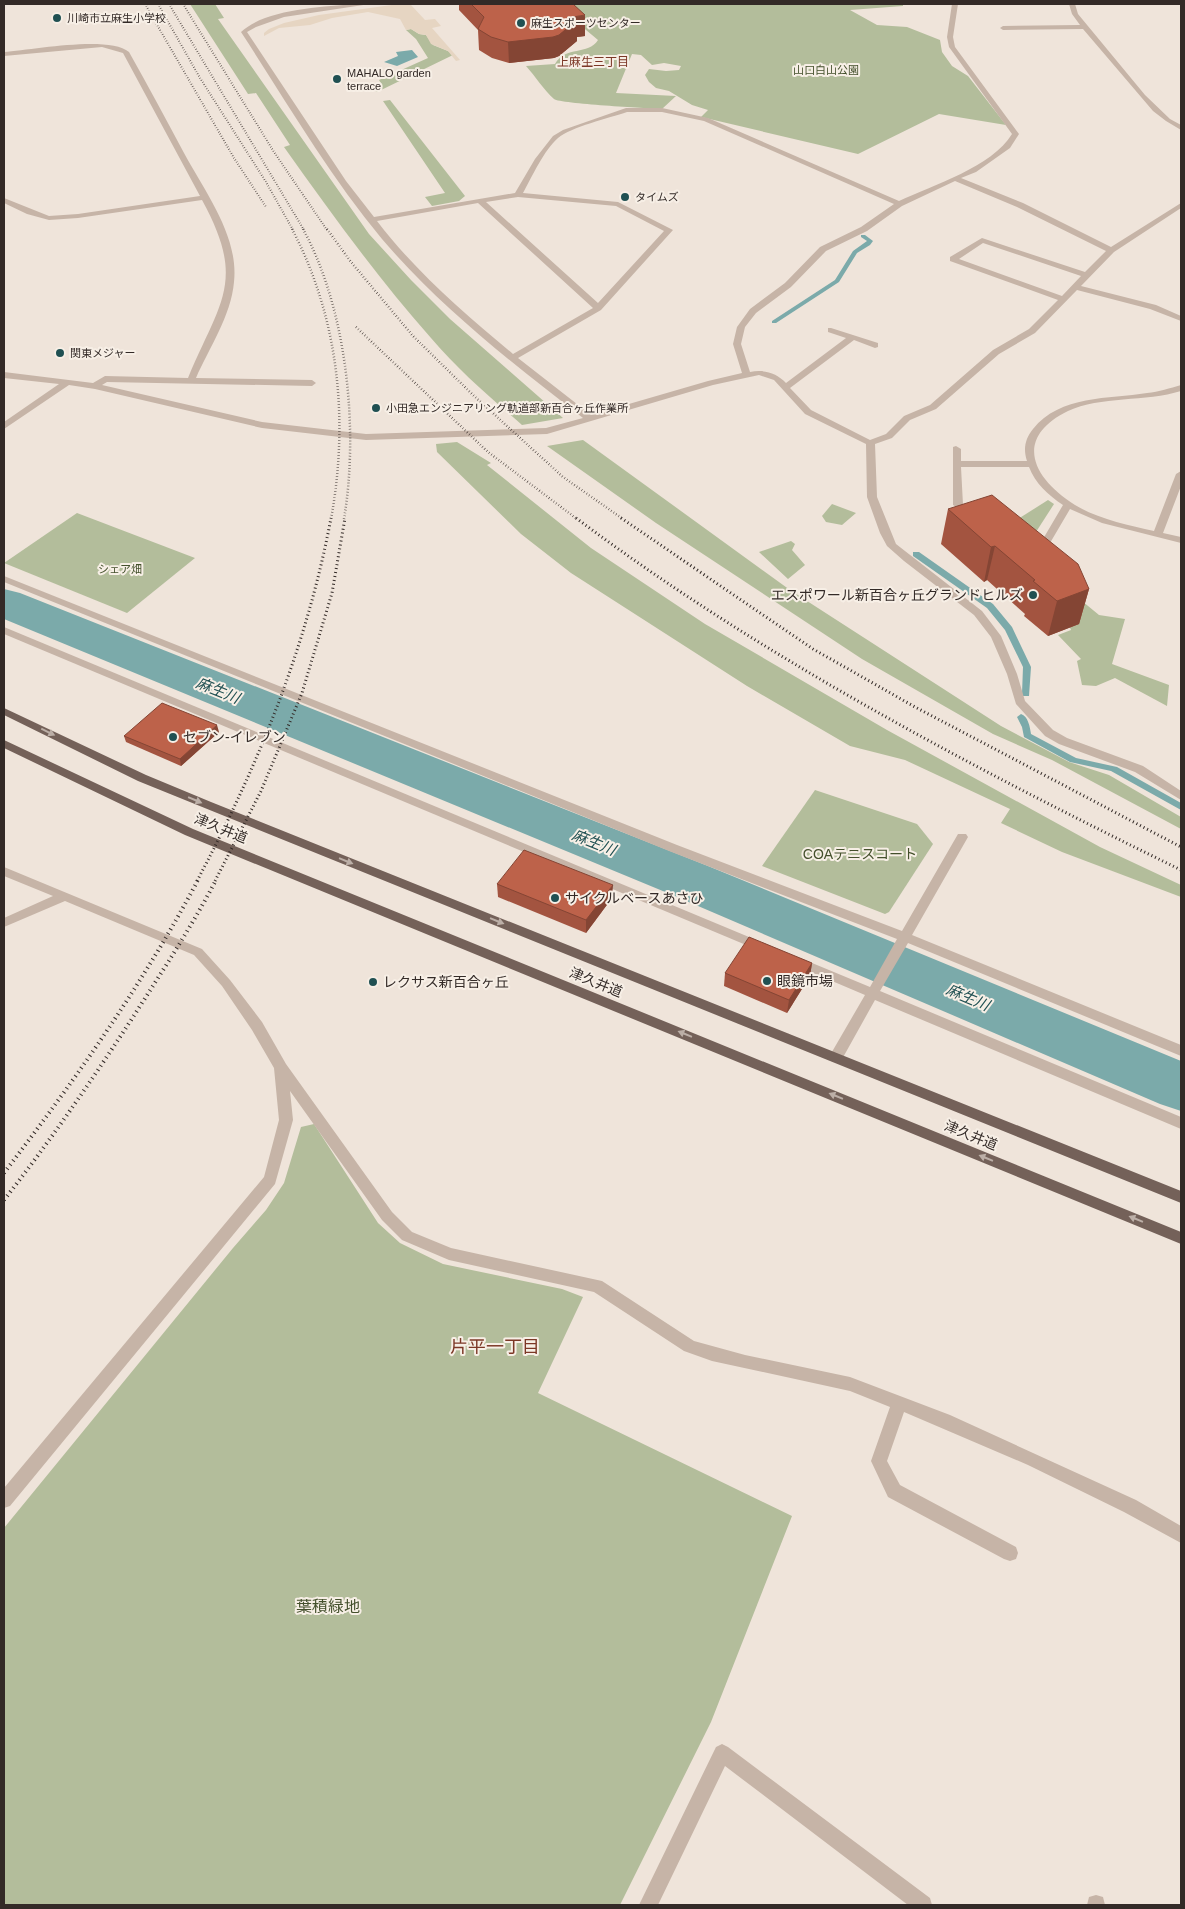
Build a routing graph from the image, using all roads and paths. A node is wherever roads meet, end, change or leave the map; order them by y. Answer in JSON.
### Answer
{"nodes":[{"id":1,"x":367,"y":4,"type":"edge"},
{"id":2,"x":955,"y":4,"type":"edge"},
{"id":3,"x":1072,"y":4,"type":"edge"},
{"id":4,"x":1085,"y":27,"type":"junction"},
{"id":5,"x":1003,"y":28,"type":"dead end"},
{"id":6,"x":4,"y":54,"type":"edge"},
{"id":7,"x":1181,"y":128,"type":"edge"},
{"id":8,"x":956,"y":180,"type":"junction"},
{"id":9,"x":518,"y":195,"type":"junction"},
{"id":10,"x":205,"y":197,"type":"junction"},
{"id":11,"x":4,"y":200,"type":"edge"},
{"id":12,"x":480,"y":201,"type":"junction"},
{"id":13,"x":899,"y":204,"type":"junction"},
{"id":14,"x":1181,"y":205,"type":"edge"},
{"id":15,"x":372,"y":220,"type":"junction"},
{"id":16,"x":1111,"y":250,"type":"junction"},
{"id":17,"x":1085,"y":275,"type":"junction"},
{"id":18,"x":1076,"y":287,"type":"junction"},
{"id":19,"x":1063,"y":299,"type":"junction"},
{"id":20,"x":598,"y":308,"type":"junction"},
{"id":21,"x":1181,"y":319,"type":"edge"},
{"id":22,"x":831,"y":330,"type":"dead end"},
{"id":23,"x":853,"y":337,"type":"junction"},
{"id":24,"x":875,"y":345,"type":"dead end"},
{"id":25,"x":512,"y":358,"type":"junction"},
{"id":26,"x":746,"y":374,"type":"junction"},
{"id":27,"x":4,"y":376,"type":"edge"},
{"id":28,"x":191,"y":380,"type":"junction"},
{"id":29,"x":68,"y":382,"type":"junction"},
{"id":30,"x":312,"y":383,"type":"dead end"},
{"id":31,"x":96,"y":386,"type":"junction"},
{"id":32,"x":787,"y":386,"type":"junction"},
{"id":33,"x":1181,"y":388,"type":"edge"},
{"id":34,"x":590,"y":419,"type":"junction"},
{"id":35,"x":4,"y":426,"type":"edge"},
{"id":36,"x":870,"y":443,"type":"junction"},
{"id":37,"x":956,"y":449,"type":"dead end"},
{"id":38,"x":957,"y":464,"type":"junction"},
{"id":39,"x":1033,"y":464,"type":"junction"},
{"id":40,"x":1181,"y":474,"type":"edge"},
{"id":41,"x":1068,"y":504,"type":"junction"},
{"id":42,"x":958,"y":505,"type":"edge"},
{"id":43,"x":1158,"y":534,"type":"junction"},
{"id":44,"x":1181,"y":540,"type":"edge"},
{"id":45,"x":1033,"y":545,"type":"edge"},
{"id":46,"x":4,"y":579,"type":"edge"},
{"id":47,"x":4,"y":630,"type":"edge"},
{"id":48,"x":4,"y":711,"type":"edge"},
{"id":49,"x":4,"y":744,"type":"edge"},
{"id":50,"x":1181,"y":796,"type":"edge"},
{"id":51,"x":962,"y":837,"type":"dead end"},
{"id":52,"x":4,"y":871,"type":"edge"},
{"id":53,"x":63,"y":897,"type":"junction"},
{"id":54,"x":4,"y":923,"type":"edge"},
{"id":55,"x":902,"y":942,"type":"junction"},
{"id":56,"x":876,"y":988,"type":"junction"},
{"id":57,"x":1181,"y":1050,"type":"edge"},
{"id":58,"x":836,"y":1057,"type":"junction"},
{"id":59,"x":281,"y":1068,"type":"junction"},
{"id":60,"x":1181,"y":1123,"type":"edge"},
{"id":61,"x":1181,"y":1197,"type":"edge"},
{"id":62,"x":1181,"y":1238,"type":"edge"},
{"id":63,"x":900,"y":1403,"type":"junction"},
{"id":64,"x":4,"y":1500,"type":"edge"},
{"id":65,"x":1181,"y":1535,"type":"edge"},
{"id":66,"x":1010,"y":1553,"type":"dead end"},
{"id":67,"x":648,"y":1905,"type":"edge"},
{"id":68,"x":923,"y":1905,"type":"edge"}],
"edges":[{"from":1,"to":15,"type":"street"},
{"from":2,"to":8,"type":"street"},
{"from":3,"to":4,"type":"street"},
{"from":4,"to":5,"type":"street"},
{"from":4,"to":7,"type":"street"},
{"from":6,"to":10,"type":"street"},
{"from":8,"to":13,"type":"street"},
{"from":8,"to":16,"type":"street"},
{"from":9,"to":12,"type":"street"},
{"from":9,"to":13,"type":"street"},
{"from":9,"to":20,"type":"street"},
{"from":10,"to":11,"type":"street"},
{"from":10,"to":28,"type":"street"},
{"from":12,"to":15,"type":"street"},
{"from":12,"to":20,"type":"street"},
{"from":13,"to":26,"type":"street"},
{"from":14,"to":16,"type":"street"},
{"from":15,"to":25,"type":"street"},
{"from":16,"to":17,"type":"street"},
{"from":17,"to":18,"type":"street"},
{"from":17,"to":19,"type":"street"},
{"from":18,"to":19,"type":"street"},
{"from":18,"to":21,"type":"street"},
{"from":19,"to":36,"type":"street"},
{"from":20,"to":25,"type":"street"},
{"from":22,"to":23,"type":"street"},
{"from":23,"to":24,"type":"street"},
{"from":23,"to":32,"type":"street"},
{"from":25,"to":34,"type":"street"},
{"from":26,"to":32,"type":"street"},
{"from":26,"to":34,"type":"street"},
{"from":27,"to":29,"type":"street"},
{"from":28,"to":30,"type":"street"},
{"from":28,"to":31,"type":"street"},
{"from":29,"to":31,"type":"street"},
{"from":29,"to":35,"type":"street"},
{"from":31,"to":34,"type":"street"},
{"from":32,"to":36,"type":"street"},
{"from":33,"to":39,"type":"street"},
{"from":36,"to":50,"type":"street"},
{"from":37,"to":38,"type":"street"},
{"from":38,"to":39,"type":"street"},
{"from":38,"to":42,"type":"street"},
{"from":39,"to":41,"type":"street"},
{"from":40,"to":43,"type":"street"},
{"from":41,"to":43,"type":"street"},
{"from":41,"to":45,"type":"street"},
{"from":43,"to":44,"type":"street"},
{"from":46,"to":55,"type":"street"},
{"from":47,"to":56,"type":"street"},
{"from":48,"to":58,"type":"main road","name":"津久井道","one_way":true},
{"from":62,"to":49,"type":"main road","name":"津久井道","one_way":true},
{"from":51,"to":55,"type":"street"},
{"from":52,"to":53,"type":"street"},
{"from":53,"to":54,"type":"street"},
{"from":53,"to":59,"type":"street"},
{"from":55,"to":56,"type":"street"},
{"from":55,"to":57,"type":"street"},
{"from":56,"to":58,"type":"street"},
{"from":56,"to":60,"type":"street"},
{"from":58,"to":61,"type":"main road","name":"津久井道"},
{"from":59,"to":63,"type":"street"},
{"from":59,"to":64,"type":"street"},
{"from":63,"to":65,"type":"street"},
{"from":63,"to":66,"type":"street"},
{"from":67,"to":68,"type":"street"}]}
